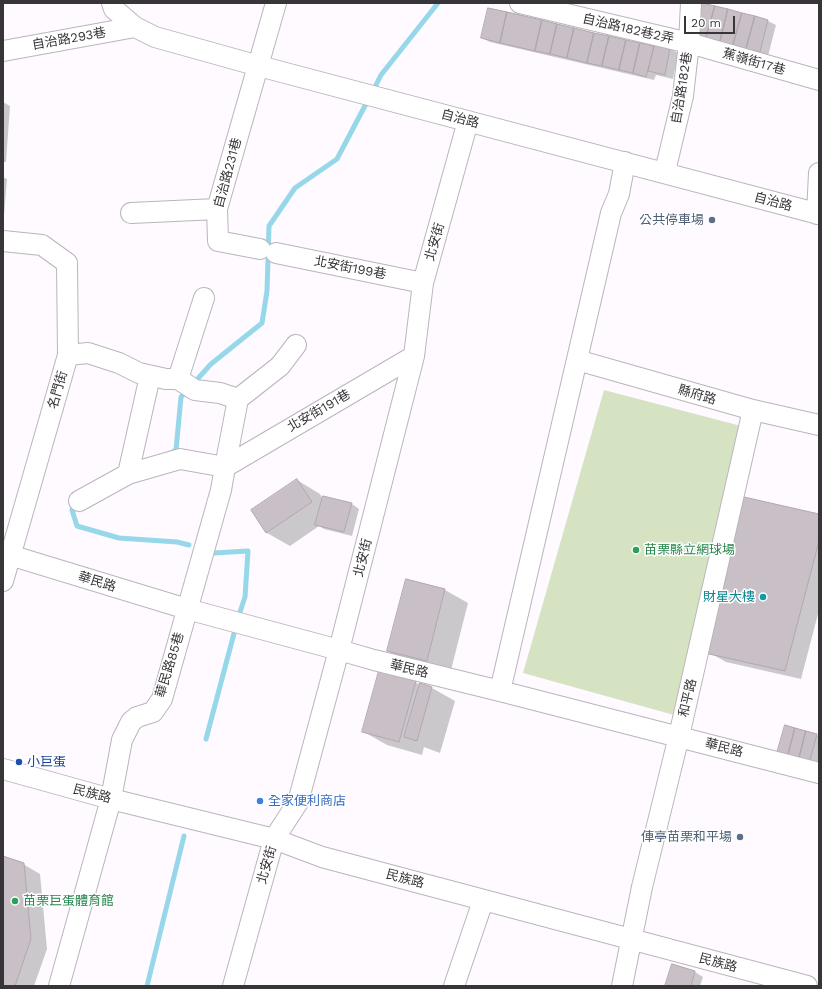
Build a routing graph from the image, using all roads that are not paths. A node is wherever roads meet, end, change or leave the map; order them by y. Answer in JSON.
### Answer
{"nodes":[{"id":1,"x":112,"y":3,"type":"edge"},
{"id":2,"x":276,"y":3,"type":"edge"},
{"id":3,"x":520,"y":3,"type":"edge"},
{"id":4,"x":691,"y":3,"type":"edge"},
{"id":5,"x":135,"y":28,"type":"junction"},
{"id":6,"x":689,"y":43,"type":"junction"},
{"id":7,"x":3,"y":51,"type":"edge"},
{"id":8,"x":259,"y":66,"type":"junction"},
{"id":9,"x":819,"y":80,"type":"edge"},
{"id":10,"x":468,"y":121,"type":"junction"},
{"id":11,"x":625,"y":162,"type":"junction"},
{"id":12,"x":666,"y":173,"type":"junction"},
{"id":13,"x":819,"y":173,"type":"edge"},
{"id":14,"x":217,"y":209,"type":"junction"},
{"id":15,"x":131,"y":213,"type":"dead end"},
{"id":16,"x":818,"y":214,"type":"edge"},
{"id":17,"x":3,"y":241,"type":"edge"},
{"id":18,"x":268,"y":251,"type":"joint"},
{"id":19,"x":423,"y":283,"type":"junction"},
{"id":20,"x":204,"y":298,"type":"dead end"},
{"id":21,"x":296,"y":345,"type":"dead end"},
{"id":22,"x":68,"y":355,"type":"junction"},
{"id":23,"x":414,"y":356,"type":"junction"},
{"id":24,"x":577,"y":360,"type":"junction"},
{"id":25,"x":150,"y":376,"type":"junction"},
{"id":26,"x":187,"y":384,"type":"junction"},
{"id":27,"x":238,"y":399,"type":"junction"},
{"id":28,"x":753,"y":410,"type":"junction"},
{"id":29,"x":819,"y":425,"type":"edge"},
{"id":30,"x":225,"y":467,"type":"junction"},
{"id":31,"x":128,"y":474,"type":"junction"},
{"id":32,"x":79,"y":501,"type":"dead end"},
{"id":33,"x":6,"y":554,"type":"edge"},
{"id":34,"x":3,"y":581,"type":"edge"},
{"id":35,"x":187,"y":609,"type":"junction"},
{"id":36,"x":340,"y":650,"type":"junction"},
{"id":37,"x":500,"y":691,"type":"junction"},
{"id":38,"x":679,"y":736,"type":"junction"},
{"id":39,"x":3,"y":769,"type":"edge"},
{"id":40,"x":819,"y":773,"type":"edge"},
{"id":41,"x":110,"y":799,"type":"junction"},
{"id":42,"x":274,"y":839,"type":"junction"},
{"id":43,"x":483,"y":901,"type":"junction"},
{"id":44,"x":631,"y":940,"type":"junction"},
{"id":45,"x":59,"y":986,"type":"edge"},
{"id":46,"x":233,"y":986,"type":"edge"},
{"id":47,"x":454,"y":986,"type":"edge"},
{"id":48,"x":622,"y":986,"type":"edge"},
{"id":49,"x":807,"y":986,"type":"edge"}],
"edges":[{"from":1,"to":5,"type":"street","name":"自治路"},
{"from":2,"to":8,"type":"street","name":"自治路231巷"},
{"from":3,"to":6,"type":"street","name":"自治路182巷2弄"},
{"from":4,"to":6,"type":"street","name":"自治路182巷"},
{"from":5,"to":7,"type":"street","name":"自治路293巷"},
{"from":5,"to":8,"type":"street","name":"自治路"},
{"from":6,"to":9,"type":"street","name":"蕉嶺街17巷"},
{"from":6,"to":12,"type":"street","name":"自治路182巷"},
{"from":8,"to":10,"type":"street","name":"自治路"},
{"from":8,"to":14,"type":"street","name":"自治路231巷"},
{"from":10,"to":11,"type":"street","name":"自治路"},
{"from":10,"to":19,"type":"street","name":"北安街"},
{"from":11,"to":12,"type":"street","name":"自治路"},
{"from":11,"to":24,"type":"street"},
{"from":12,"to":16,"type":"street","name":"自治路"},
{"from":13,"to":16,"type":"street"},
{"from":14,"to":15,"type":"street"},
{"from":14,"to":18,"type":"street","name":"自治路231巷"},
{"from":17,"to":22,"type":"street","name":"名門街"},
{"from":18,"to":19,"type":"street","name":"北安街199巷"},
{"from":19,"to":23,"type":"street","name":"北安街"},
{"from":20,"to":26,"type":"street"},
{"from":21,"to":27,"type":"street"},
{"from":22,"to":25,"type":"street"},
{"from":22,"to":33,"type":"street","name":"名門街"},
{"from":23,"to":30,"type":"street","name":"北安街191巷"},
{"from":23,"to":36,"type":"street","name":"北安街"},
{"from":24,"to":28,"type":"street","name":"縣府路"},
{"from":24,"to":37,"type":"street"},
{"from":25,"to":26,"type":"street"},
{"from":25,"to":31,"type":"street"},
{"from":26,"to":27,"type":"street"},
{"from":27,"to":30,"type":"street"},
{"from":28,"to":29,"type":"street","name":"縣府路"},
{"from":28,"to":38,"type":"street","name":"和平路"},
{"from":30,"to":31,"type":"street"},
{"from":30,"to":35,"type":"street"},
{"from":31,"to":32,"type":"street"},
{"from":33,"to":34,"type":"street","name":"名門街"},
{"from":33,"to":35,"type":"street","name":"華民路"},
{"from":35,"to":36,"type":"street","name":"華民路"},
{"from":35,"to":41,"type":"street","name":"華民路85巷"},
{"from":36,"to":37,"type":"street","name":"華民路"},
{"from":36,"to":42,"type":"street","name":"北安街"},
{"from":37,"to":38,"type":"street","name":"華民路"},
{"from":38,"to":40,"type":"street","name":"華民路"},
{"from":38,"to":44,"type":"street","name":"和平路"},
{"from":39,"to":41,"type":"street","name":"民族路"},
{"from":41,"to":42,"type":"street","name":"民族路"},
{"from":41,"to":45,"type":"street","name":"華民路85巷"},
{"from":42,"to":43,"type":"street","name":"民族路"},
{"from":42,"to":46,"type":"street","name":"北安街"},
{"from":43,"to":44,"type":"street","name":"民族路"},
{"from":43,"to":47,"type":"street"},
{"from":44,"to":48,"type":"street","name":"和平路"},
{"from":44,"to":49,"type":"street","name":"民族路"}]}
